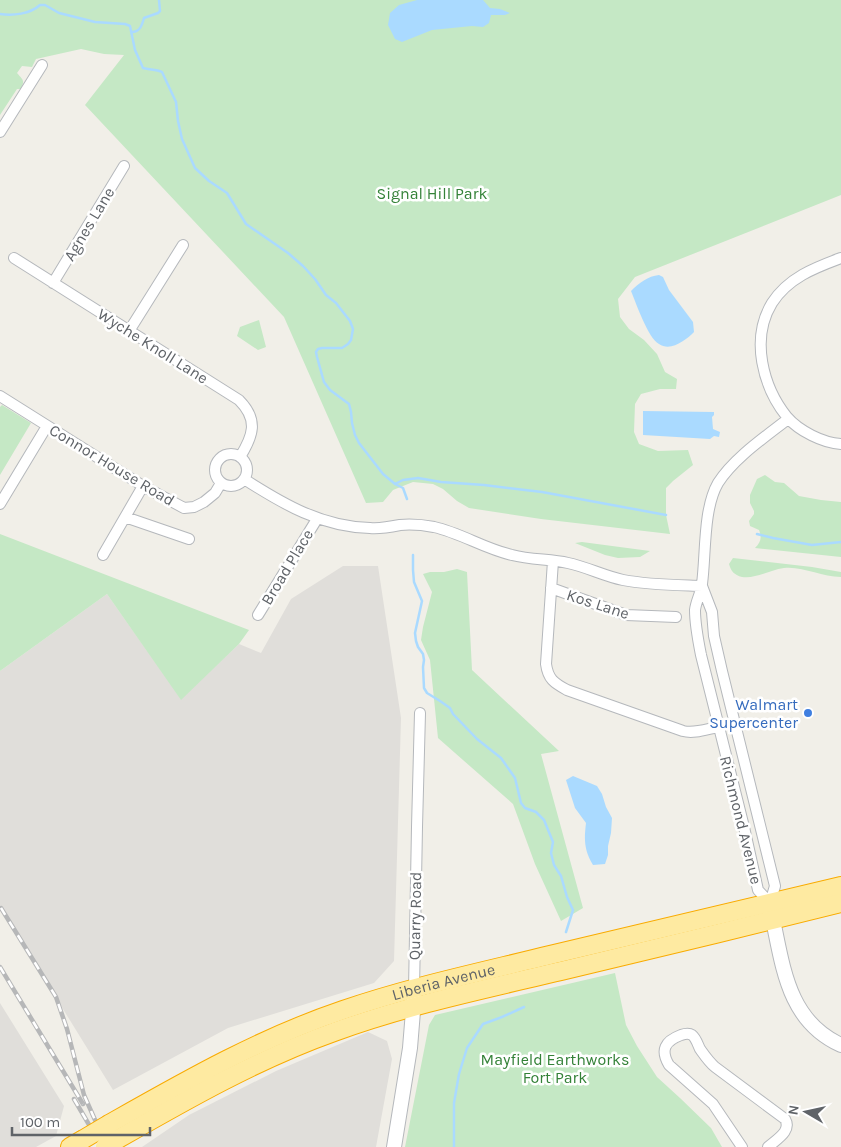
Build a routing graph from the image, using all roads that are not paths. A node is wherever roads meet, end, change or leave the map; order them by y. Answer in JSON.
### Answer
{"nodes":[{"id":1,"x":42,"y":65,"type":"dead end"},
{"id":2,"x":0,"y":132,"type":"edge"},
{"id":3,"x":124,"y":166,"type":"dead end"},
{"id":4,"x":183,"y":245,"type":"dead end"},
{"id":5,"x":14,"y":258,"type":"dead end"},
{"id":6,"x":841,"y":258,"type":"edge"},
{"id":7,"x":53,"y":283,"type":"junction"},
{"id":8,"x":129,"y":330,"type":"junction"},
{"id":9,"x":0,"y":396,"type":"edge"},
{"id":10,"x":788,"y":419,"type":"junction"},
{"id":11,"x":47,"y":426,"type":"junction"},
{"id":12,"x":841,"y":444,"type":"edge"},
{"id":13,"x":240,"y":457,"type":"junction"},
{"id":14,"x":244,"y":479,"type":"junction"},
{"id":15,"x":221,"y":483,"type":"junction"},
{"id":16,"x":143,"y":486,"type":"junction"},
{"id":17,"x":0,"y":504,"type":"edge"},
{"id":18,"x":126,"y":517,"type":"junction"},
{"id":19,"x":317,"y":519,"type":"junction"},
{"id":20,"x":189,"y":539,"type":"dead end"},
{"id":21,"x":103,"y":555,"type":"dead end"},
{"id":22,"x":553,"y":561,"type":"junction"},
{"id":23,"x":702,"y":586,"type":"junction"},
{"id":24,"x":551,"y":588,"type":"junction"},
{"id":25,"x":258,"y":616,"type":"dead end"},
{"id":26,"x":676,"y":617,"type":"dead end"},
{"id":27,"x":420,"y":713,"type":"dead end"},
{"id":28,"x":718,"y":727,"type":"junction"},
{"id":29,"x":841,"y":886,"type":"edge"},
{"id":30,"x":841,"y":903,"type":"edge"},
{"id":31,"x":771,"y":911,"type":"junction"},
{"id":32,"x":414,"y":989,"type":"junction"},
{"id":33,"x":413,"y":1007,"type":"junction"},
{"id":34,"x":841,"y":1045,"type":"edge"},
{"id":35,"x":111,"y":1137,"type":"edge"},
{"id":36,"x":76,"y":1144,"type":"edge"},
{"id":37,"x":394,"y":1147,"type":"edge"},
{"id":38,"x":742,"y":1147,"type":"edge"},
{"id":39,"x":768,"y":1147,"type":"edge"}],
"edges":[{"from":1,"to":2,"type":"street"},
{"from":3,"to":7,"type":"street","name":"Agnes Lane"},
{"from":4,"to":8,"type":"street"},
{"from":5,"to":7,"type":"street","name":"Wyche Knoll Lane"},
{"from":6,"to":10,"type":"street"},
{"from":7,"to":8,"type":"street","name":"Wyche Knoll Lane"},
{"from":8,"to":13,"type":"street","name":"Wyche Knoll Lane"},
{"from":9,"to":11,"type":"street","name":"Connor House Road"},
{"from":10,"to":12,"type":"street"},
{"from":10,"to":23,"type":"street","name":"Richmond Avenue"},
{"from":11,"to":16,"type":"street","name":"Connor House Road"},
{"from":11,"to":17,"type":"street"},
{"from":13,"to":14,"type":"street"},
{"from":13,"to":15,"type":"street"},
{"from":14,"to":15,"type":"street"},
{"from":14,"to":19,"type":"street"},
{"from":15,"to":16,"type":"street","name":"Connor House Road"},
{"from":16,"to":18,"type":"street"},
{"from":18,"to":20,"type":"street"},
{"from":18,"to":21,"type":"street"},
{"from":19,"to":22,"type":"street"},
{"from":19,"to":25,"type":"street","name":"Broad Place"},
{"from":22,"to":23,"type":"street"},
{"from":22,"to":24,"type":"street"},
{"from":23,"to":28,"type":"street","name":"Richmond Avenue"},
{"from":23,"to":31,"type":"street","name":"Richmond Avenue"},
{"from":24,"to":26,"type":"street","name":"Kos Lane"},
{"from":24,"to":28,"type":"street"},
{"from":27,"to":32,"type":"street","name":"Quarry Road"},
{"from":28,"to":31,"type":"street","name":"Richmond Avenue"},
{"from":29,"to":31,"type":"highway","name":"Liberia Avenue"},
{"from":30,"to":31,"type":"highway","name":"Liberia Avenue"},
{"from":31,"to":32,"type":"highway","name":"Liberia Avenue"},
{"from":31,"to":33,"type":"highway","name":"Liberia Avenue"},
{"from":31,"to":34,"type":"street","name":"Richmond Avenue"},
{"from":32,"to":33,"type":"street","name":"Quarry Road"},
{"from":32,"to":35,"type":"highway","name":"Liberia Avenue"},
{"from":33,"to":35,"type":"highway","name":"Liberia Avenue"},
{"from":33,"to":37,"type":"street","name":"Quarry Road"},
{"from":35,"to":36,"type":"highway","name":"Liberia Avenue","bridge":true},
{"from":38,"to":39,"type":"street"}]}
